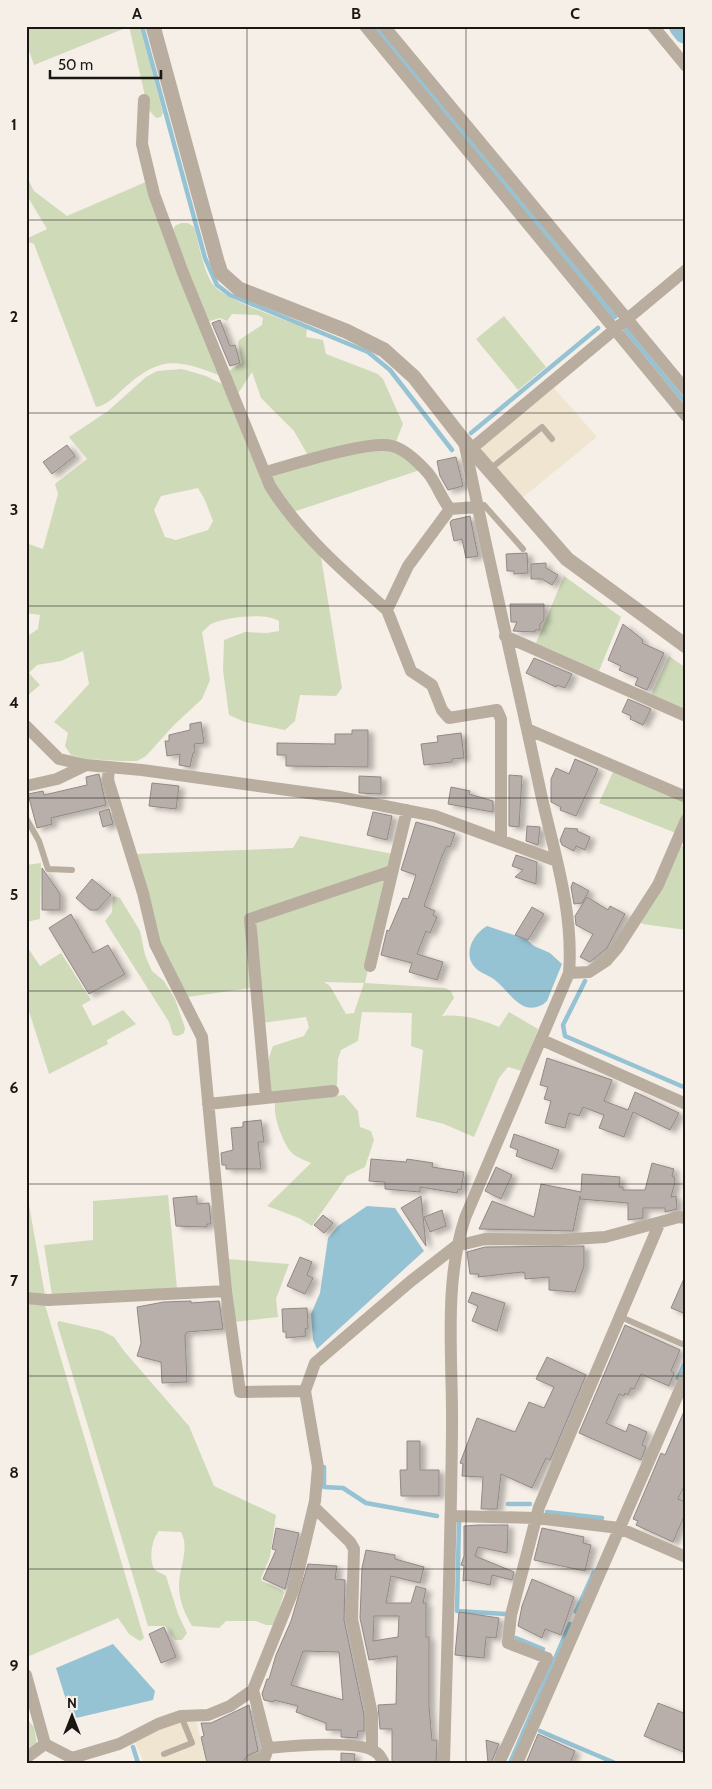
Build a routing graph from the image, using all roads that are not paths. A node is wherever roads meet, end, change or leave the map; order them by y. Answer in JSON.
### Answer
{"nodes":[{"id":1,"x":153,"y":26,"type":"edge"},
{"id":2,"x":365,"y":26,"type":"edge"},
{"id":3,"x":384,"y":26,"type":"edge"},
{"id":4,"x":653,"y":26,"type":"edge"},
{"id":5,"x":686,"y":66,"type":"edge"},
{"id":6,"x":144,"y":100,"type":"dead end"},
{"id":7,"x":686,"y":270,"type":"edge"},
{"id":8,"x":627,"y":318,"type":"junction"},
{"id":9,"x":614,"y":330,"type":"junction"},
{"id":10,"x":686,"y":390,"type":"edge"},
{"id":11,"x":686,"y":416,"type":"edge"},
{"id":12,"x":552,"y":439,"type":"dead end"},
{"id":13,"x":467,"y":445,"type":"junction"},
{"id":14,"x":489,"y":470,"type":"junction"},
{"id":15,"x":265,"y":472,"type":"junction"},
{"id":16,"x":477,"y":507,"type":"junction"},
{"id":17,"x":450,"y":509,"type":"junction"},
{"id":18,"x":522,"y":549,"type":"dead end"},
{"id":19,"x":387,"y":610,"type":"junction"},
{"id":20,"x":505,"y":636,"type":"junction"},
{"id":21,"x":686,"y":646,"type":"edge"},
{"id":22,"x":686,"y":716,"type":"edge"},
{"id":23,"x":26,"y":726,"type":"edge"},
{"id":24,"x":527,"y":729,"type":"junction"},
{"id":25,"x":86,"y":765,"type":"junction"},
{"id":26,"x":108,"y":767,"type":"junction"},
{"id":27,"x":26,"y":786,"type":"edge"},
{"id":28,"x":686,"y":797,"type":"edge"},
{"id":29,"x":407,"y":810,"type":"junction"},
{"id":30,"x":26,"y":818,"type":"edge"},
{"id":31,"x":686,"y":820,"type":"edge"},
{"id":32,"x":501,"y":839,"type":"junction"},
{"id":33,"x":557,"y":861,"type":"junction"},
{"id":34,"x":72,"y":870,"type":"dead end"},
{"id":35,"x":392,"y":871,"type":"junction"},
{"id":36,"x":370,"y":966,"type":"dead end"},
{"id":37,"x":569,"y":973,"type":"junction"},
{"id":38,"x":542,"y":1040,"type":"junction"},
{"id":39,"x":333,"y":1091,"type":"dead end"},
{"id":40,"x":266,"y":1097,"type":"junction"},
{"id":41,"x":208,"y":1104,"type":"junction"},
{"id":42,"x":686,"y":1104,"type":"edge"},
{"id":43,"x":686,"y":1218,"type":"edge"},
{"id":44,"x":660,"y":1222,"type":"junction"},
{"id":45,"x":456,"y":1246,"type":"junction"},
{"id":46,"x":226,"y":1291,"type":"junction"},
{"id":47,"x":26,"y":1298,"type":"edge"},
{"id":48,"x":621,"y":1317,"type":"junction"},
{"id":49,"x":682,"y":1344,"type":"dead end"},
{"id":50,"x":686,"y":1376,"type":"edge"},
{"id":51,"x":305,"y":1391,"type":"junction"},
{"id":52,"x":314,"y":1507,"type":"junction"},
{"id":53,"x":451,"y":1516,"type":"junction"},
{"id":54,"x":536,"y":1518,"type":"junction"},
{"id":55,"x":619,"y":1528,"type":"junction"},
{"id":56,"x":686,"y":1557,"type":"edge"},
{"id":57,"x":26,"y":1675,"type":"edge"},
{"id":58,"x":253,"y":1690,"type":"junction"},
{"id":59,"x":181,"y":1716,"type":"junction"},
{"id":60,"x":45,"y":1744,"type":"junction"},
{"id":61,"x":268,"y":1748,"type":"junction"},
{"id":62,"x":372,"y":1750,"type":"junction"},
{"id":63,"x":164,"y":1754,"type":"dead end"},
{"id":64,"x":26,"y":1758,"type":"edge"},
{"id":65,"x":72,"y":1760,"type":"edge"},
{"id":66,"x":250,"y":1763,"type":"edge"},
{"id":67,"x":384,"y":1763,"type":"edge"},
{"id":68,"x":444,"y":1763,"type":"edge"},
{"id":69,"x":500,"y":1763,"type":"edge"},
{"id":70,"x":517,"y":1763,"type":"edge"}],
"edges":[{"from":1,"to":13,"type":"street"},
{"from":2,"to":9,"type":"street"},
{"from":3,"to":8,"type":"street"},
{"from":4,"to":5,"type":"street"},
{"from":6,"to":15,"type":"street"},
{"from":7,"to":8,"type":"street"},
{"from":8,"to":9,"type":"street"},
{"from":8,"to":10,"type":"street"},
{"from":9,"to":11,"type":"street"},
{"from":9,"to":13,"type":"street"},
{"from":12,"to":14,"type":"lane"},
{"from":13,"to":14,"type":"street"},
{"from":13,"to":16,"type":"street"},
{"from":14,"to":21,"type":"street"},
{"from":15,"to":17,"type":"street"},
{"from":15,"to":19,"type":"street"},
{"from":16,"to":17,"type":"street"},
{"from":16,"to":18,"type":"lane"},
{"from":16,"to":20,"type":"street"},
{"from":17,"to":19,"type":"street"},
{"from":19,"to":32,"type":"street"},
{"from":20,"to":22,"type":"street"},
{"from":20,"to":24,"type":"street"},
{"from":23,"to":25,"type":"street"},
{"from":24,"to":28,"type":"street"},
{"from":24,"to":33,"type":"street"},
{"from":25,"to":26,"type":"street"},
{"from":25,"to":27,"type":"street"},
{"from":26,"to":29,"type":"street"},
{"from":26,"to":41,"type":"street"},
{"from":29,"to":32,"type":"street"},
{"from":29,"to":35,"type":"street"},
{"from":30,"to":34,"type":"lane"},
{"from":31,"to":37,"type":"street"},
{"from":32,"to":33,"type":"street"},
{"from":33,"to":37,"type":"street"},
{"from":35,"to":36,"type":"street"},
{"from":35,"to":40,"type":"street"},
{"from":37,"to":38,"type":"street"},
{"from":38,"to":42,"type":"street"},
{"from":38,"to":45,"type":"street"},
{"from":39,"to":40,"type":"street"},
{"from":40,"to":41,"type":"street"},
{"from":41,"to":46,"type":"street"},
{"from":43,"to":44,"type":"street"},
{"from":44,"to":45,"type":"street"},
{"from":44,"to":48,"type":"street"},
{"from":45,"to":51,"type":"street"},
{"from":45,"to":53,"type":"street"},
{"from":46,"to":47,"type":"street"},
{"from":46,"to":51,"type":"street"},
{"from":48,"to":49,"type":"lane"},
{"from":48,"to":54,"type":"street"},
{"from":50,"to":55,"type":"street"},
{"from":51,"to":52,"type":"street"},
{"from":52,"to":58,"type":"street"},
{"from":52,"to":62,"type":"street"},
{"from":53,"to":54,"type":"street"},
{"from":53,"to":68,"type":"street"},
{"from":54,"to":55,"type":"street"},
{"from":54,"to":69,"type":"street"},
{"from":55,"to":56,"type":"street"},
{"from":55,"to":70,"type":"street"},
{"from":57,"to":60,"type":"street"},
{"from":58,"to":59,"type":"street"},
{"from":58,"to":61,"type":"street"},
{"from":59,"to":63,"type":"lane"},
{"from":59,"to":65,"type":"street"},
{"from":60,"to":64,"type":"street"},
{"from":60,"to":65,"type":"street"},
{"from":61,"to":62,"type":"street"},
{"from":61,"to":66,"type":"street"},
{"from":62,"to":67,"type":"street"}]}
